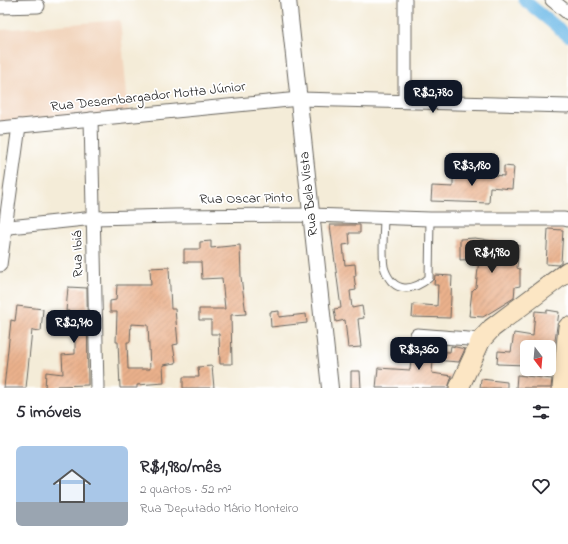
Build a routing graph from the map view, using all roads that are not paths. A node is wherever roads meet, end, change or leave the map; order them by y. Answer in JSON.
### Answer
{"nodes":[{"id":1,"x":288,"y":0,"type":"edge"},
{"id":2,"x":405,"y":0,"type":"edge"},
{"id":3,"x":552,"y":0,"type":"edge"},
{"id":4,"x":38,"y":6,"type":"dead end"},
{"id":5,"x":0,"y":7,"type":"edge"},
{"id":6,"x":568,"y":13,"type":"edge"},
{"id":7,"x":299,"y":99,"type":"junction"},
{"id":8,"x":405,"y":101,"type":"junction"},
{"id":9,"x":568,"y":106,"type":"edge"},
{"id":10,"x":91,"y":119,"type":"junction"},
{"id":11,"x":19,"y":126,"type":"junction"},
{"id":12,"x":0,"y":128,"type":"edge"},
{"id":13,"x":311,"y":215,"type":"junction"},
{"id":14,"x":384,"y":217,"type":"junction"},
{"id":15,"x":94,"y":218,"type":"junction"},
{"id":16,"x":430,"y":219,"type":"junction"},
{"id":17,"x":567,"y":219,"type":"edge"},
{"id":18,"x":2,"y":228,"type":"edge"},
{"id":19,"x":0,"y":265,"type":"edge"},
{"id":20,"x":568,"y":271,"type":"edge"},
{"id":21,"x":568,"y":327,"type":"edge"},
{"id":22,"x":417,"y":335,"type":"dead end"},
{"id":23,"x":481,"y":340,"type":"junction"},
{"id":24,"x":567,"y":347,"type":"edge"},
{"id":25,"x":97,"y":388,"type":"edge"},
{"id":26,"x":330,"y":388,"type":"edge"},
{"id":27,"x":459,"y":388,"type":"edge"},
{"id":28,"x":562,"y":388,"type":"edge"}],
"edges":[{"from":1,"to":7,"type":"street","name":"Rua Bela Vista"},
{"from":2,"to":8,"type":"street"},
{"from":3,"to":6,"type":"street"},
{"from":4,"to":5,"type":"street"},
{"from":7,"to":8,"type":"street","name":"Rua Desembargador Motta Júnior"},
{"from":7,"to":10,"type":"street","name":"Rua Desembargador Motta Júnior"},
{"from":7,"to":13,"type":"street","name":"Rua Bela Vista"},
{"from":8,"to":9,"type":"street","name":"Rua Desembargador Motta Júnior"},
{"from":10,"to":11,"type":"street","name":"Rua Desembargador Motta Júnior"},
{"from":10,"to":15,"type":"street","name":"Rua Ibiá"},
{"from":11,"to":12,"type":"street","name":"Rua Desembargador Motta Júnior"},
{"from":11,"to":18,"type":"street"},
{"from":13,"to":14,"type":"street","name":"Rua Oscar Pinto"},
{"from":13,"to":15,"type":"street","name":"Rua Oscar Pinto"},
{"from":13,"to":26,"type":"street","name":"Rua Bela Vista"},
{"from":14,"to":16,"type":"street","name":"Rua Oscar Pinto"},
{"from":14,"to":16,"type":"lane"},
{"from":15,"to":18,"type":"street","name":"Rua Oscar Pinto"},
{"from":15,"to":25,"type":"street","name":"Rua Ibiá"},
{"from":16,"to":17,"type":"street","name":"Rua Oscar Pinto"},
{"from":18,"to":19,"type":"street"},
{"from":20,"to":23,"type":"main road"},
{"from":21,"to":24,"type":"main road"},
{"from":22,"to":23,"type":"street"},
{"from":23,"to":27,"type":"main road"},
{"from":24,"to":28,"type":"main road"}]}
